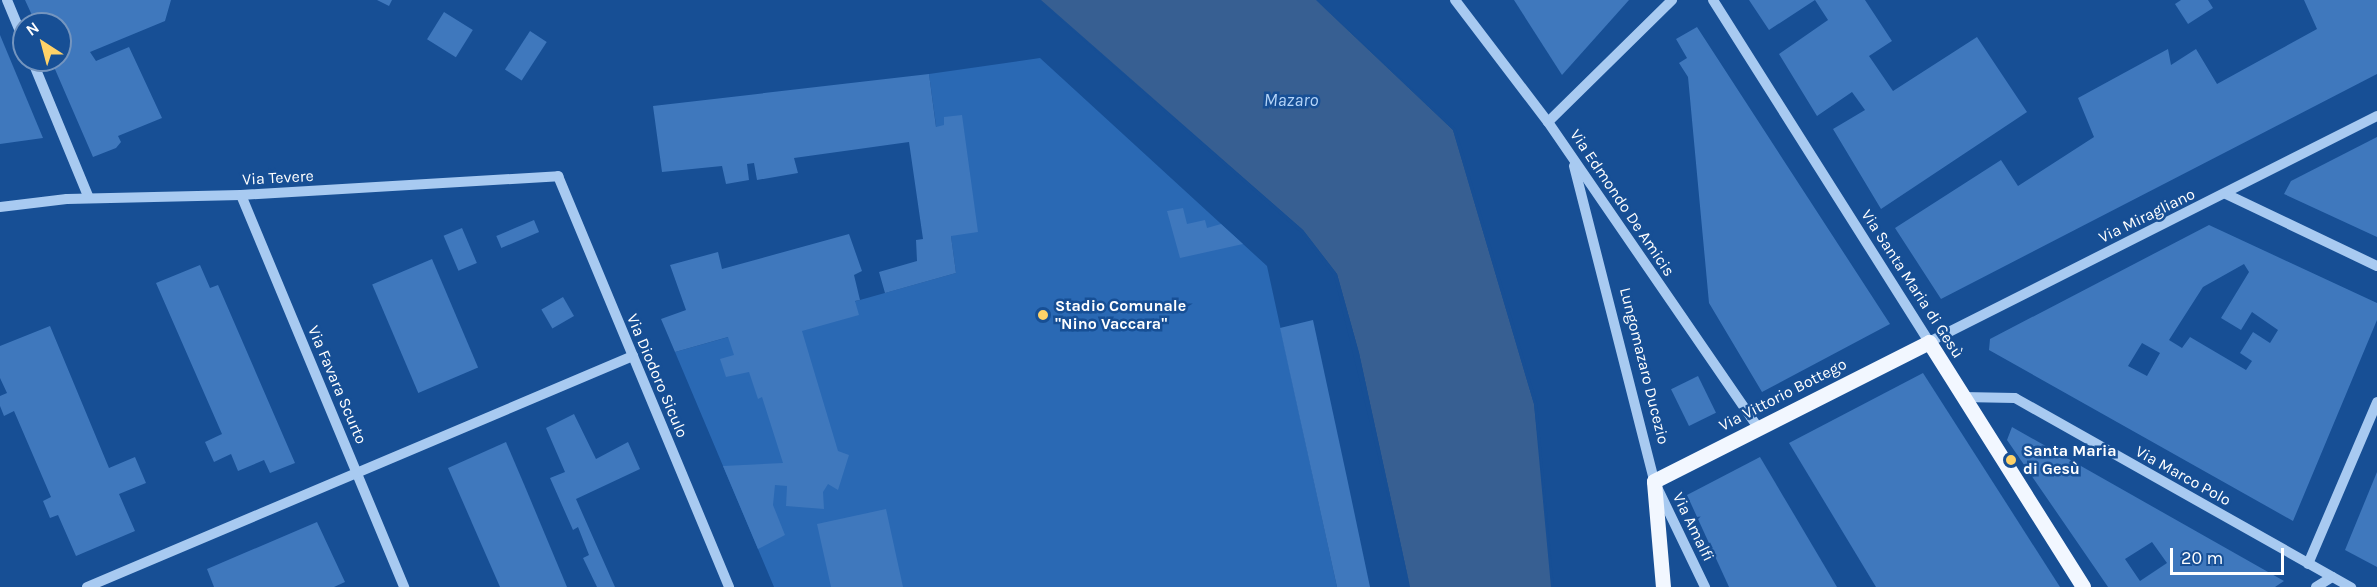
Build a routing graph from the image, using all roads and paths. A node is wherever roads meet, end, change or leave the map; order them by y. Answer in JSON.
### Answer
{"nodes":[{"id":1,"x":1455,"y":0,"type":"edge"},
{"id":2,"x":1672,"y":0,"type":"edge"},
{"id":3,"x":1713,"y":0,"type":"edge"},
{"id":4,"x":37,"y":72,"type":"edge"},
{"id":5,"x":2377,"y":116,"type":"edge"},
{"id":6,"x":1548,"y":122,"type":"junction"},
{"id":7,"x":1572,"y":157,"type":"junction"},
{"id":8,"x":558,"y":176,"type":"joint"},
{"id":9,"x":2226,"y":194,"type":"junction"},
{"id":10,"x":241,"y":195,"type":"junction"},
{"id":11,"x":89,"y":198,"type":"junction"},
{"id":12,"x":0,"y":207,"type":"edge"},
{"id":13,"x":2377,"y":266,"type":"edge"},
{"id":14,"x":1929,"y":342,"type":"junction"},
{"id":15,"x":633,"y":356,"type":"junction"},
{"id":16,"x":1963,"y":397,"type":"junction"},
{"id":17,"x":2377,"y":402,"type":"edge"},
{"id":18,"x":1758,"y":428,"type":"junction"},
{"id":19,"x":358,"y":472,"type":"junction"},
{"id":20,"x":1654,"y":481,"type":"junction"},
{"id":21,"x":2308,"y":564,"type":"junction"},
{"id":22,"x":2332,"y":577,"type":"junction"},
{"id":23,"x":87,"y":587,"type":"edge"},
{"id":24,"x":404,"y":587,"type":"edge"},
{"id":25,"x":729,"y":587,"type":"edge"},
{"id":26,"x":1663,"y":587,"type":"edge"},
{"id":27,"x":1705,"y":587,"type":"edge"},
{"id":28,"x":2083,"y":587,"type":"edge"},
{"id":29,"x":2316,"y":587,"type":"edge"},
{"id":30,"x":2351,"y":587,"type":"edge"}],
"edges":[{"from":1,"to":6,"type":"street","name":"Via Edmondo De Amicis"},
{"from":2,"to":6,"type":"street"},
{"from":3,"to":14,"type":"street","name":"Via Santa Maria di Gesù"},
{"from":4,"to":11,"type":"street"},
{"from":5,"to":9,"type":"street","name":"Via Miragliano"},
{"from":6,"to":7,"type":"street","name":"Via Edmondo De Amicis"},
{"from":7,"to":18,"type":"street","name":"Via Edmondo De Amicis"},
{"from":7,"to":20,"type":"street","name":"Lungomazaro Ducezio"},
{"from":8,"to":10,"type":"street","name":"Via Tevere"},
{"from":8,"to":15,"type":"street","name":"Via Diodoro Siculo"},
{"from":9,"to":13,"type":"street"},
{"from":9,"to":14,"type":"street","name":"Via Miragliano"},
{"from":10,"to":11,"type":"street","name":"Via Tevere"},
{"from":10,"to":19,"type":"street","name":"Via Favara Scurto"},
{"from":11,"to":12,"type":"street","name":"Via Tevere"},
{"from":14,"to":16,"type":"main road","name":"Via Santa Maria di Gesù"},
{"from":14,"to":18,"type":"main road","name":"Via Vittorio Bottego"},
{"from":15,"to":19,"type":"street"},
{"from":15,"to":25,"type":"street","name":"Via Diodoro Siculo"},
{"from":16,"to":21,"type":"street","name":"Via Marco Polo"},
{"from":16,"to":28,"type":"main road","name":"Via Santa Maria di Gesù"},
{"from":17,"to":21,"type":"street"},
{"from":18,"to":20,"type":"main road","name":"Via Vittorio Bottego"},
{"from":19,"to":23,"type":"street"},
{"from":19,"to":24,"type":"street","name":"Via Favara Scurto"},
{"from":20,"to":26,"type":"main road","name":"Lungomazaro Ducezio"},
{"from":20,"to":27,"type":"street","name":"Via Amalfi"},
{"from":21,"to":22,"type":"street","name":"Via Marco Polo"},
{"from":22,"to":29,"type":"street"},
{"from":22,"to":30,"type":"street","name":"Via Marco Polo"}]}
